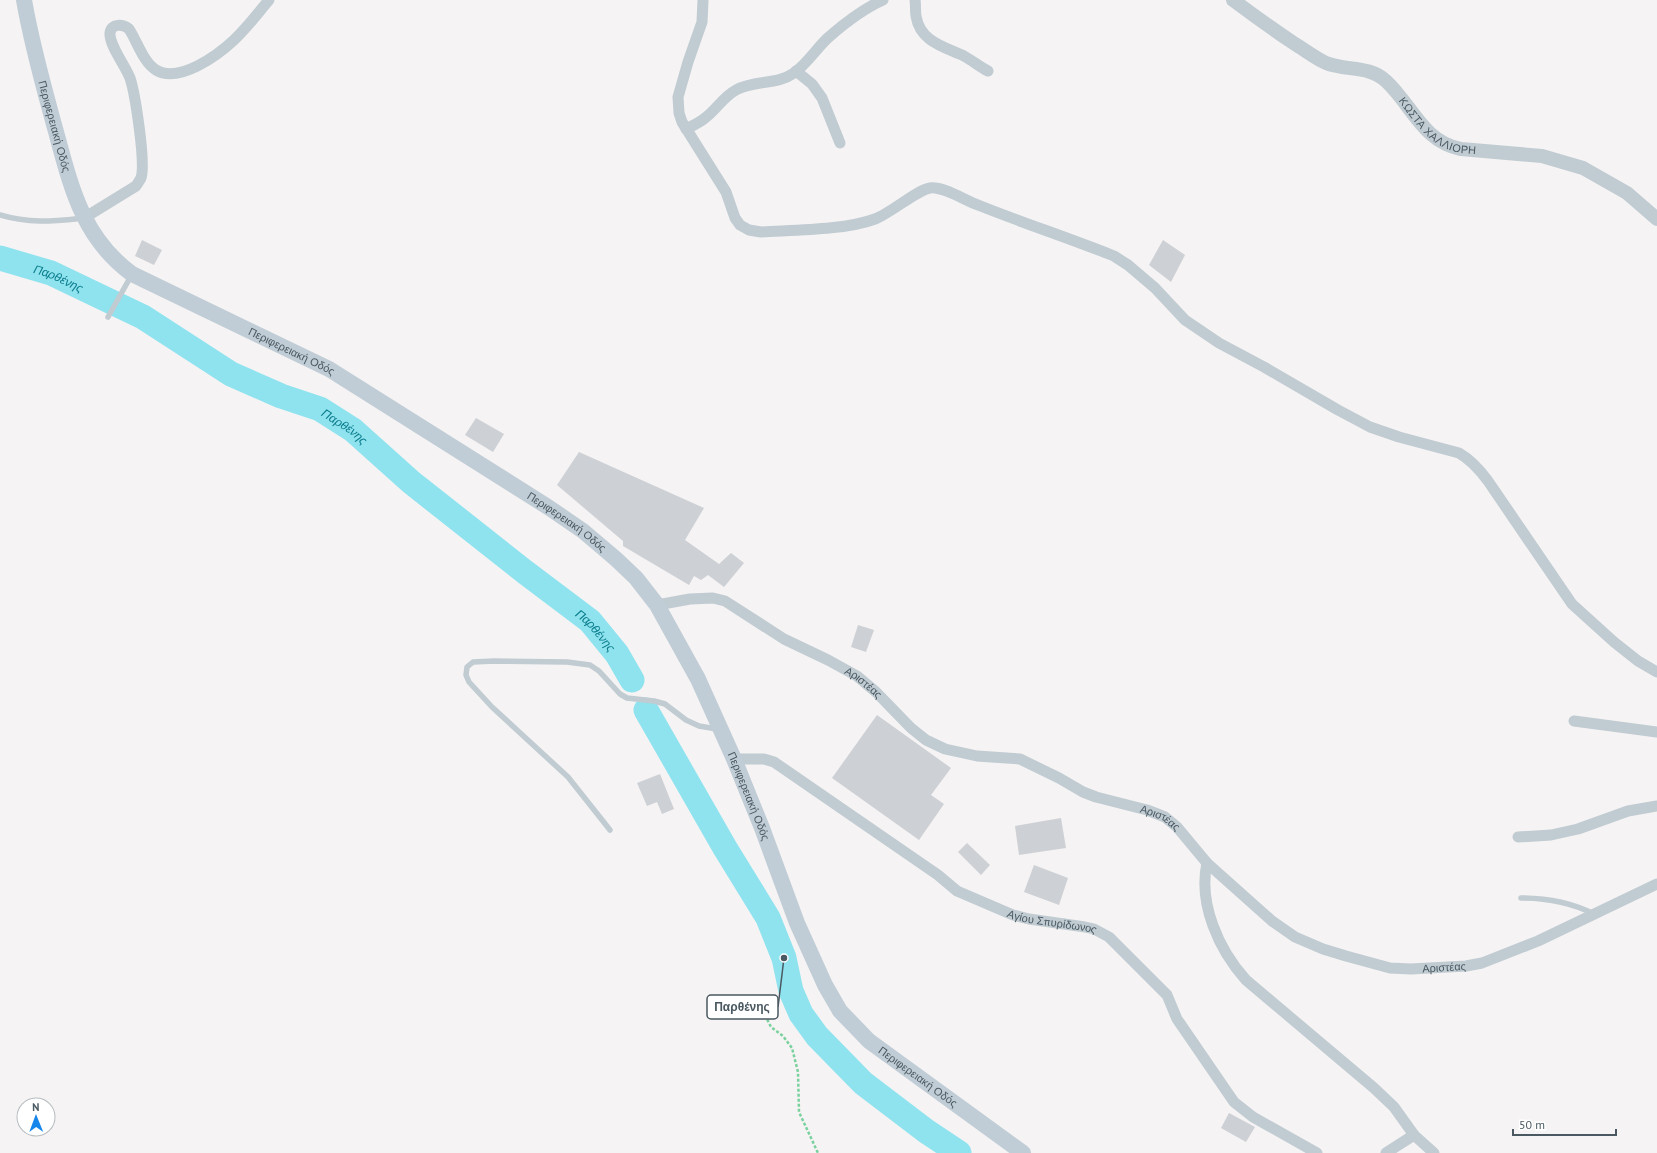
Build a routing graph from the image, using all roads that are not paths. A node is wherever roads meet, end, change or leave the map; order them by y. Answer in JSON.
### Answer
{"nodes":[{"id":1,"x":24,"y":0,"type":"edge"},
{"id":2,"x":269,"y":0,"type":"edge"},
{"id":3,"x":703,"y":0,"type":"edge"},
{"id":4,"x":883,"y":0,"type":"edge"},
{"id":5,"x":915,"y":0,"type":"edge"},
{"id":6,"x":1233,"y":0,"type":"edge"},
{"id":7,"x":796,"y":71,"type":"junction"},
{"id":8,"x":988,"y":71,"type":"dead end"},
{"id":9,"x":686,"y":129,"type":"junction"},
{"id":10,"x":840,"y":143,"type":"dead end"},
{"id":11,"x":0,"y":215,"type":"edge"},
{"id":12,"x":84,"y":218,"type":"junction"},
{"id":13,"x":1657,"y":219,"type":"edge"},
{"id":14,"x":132,"y":274,"type":"junction"},
{"id":15,"x":108,"y":317,"type":"dead end"},
{"id":16,"x":657,"y":605,"type":"junction"},
{"id":17,"x":1657,"y":672,"type":"edge"},
{"id":18,"x":1574,"y":722,"type":"dead end"},
{"id":19,"x":719,"y":729,"type":"junction"},
{"id":20,"x":1657,"y":732,"type":"edge"},
{"id":21,"x":734,"y":759,"type":"junction"},
{"id":22,"x":1657,"y":806,"type":"edge"},
{"id":23,"x":610,"y":830,"type":"dead end"},
{"id":24,"x":1518,"y":838,"type":"dead end"},
{"id":25,"x":1207,"y":864,"type":"junction"},
{"id":26,"x":1657,"y":884,"type":"edge"},
{"id":27,"x":1521,"y":898,"type":"dead end"},
{"id":28,"x":1594,"y":914,"type":"junction"},
{"id":29,"x":1414,"y":1135,"type":"junction"},
{"id":30,"x":1023,"y":1153,"type":"edge"},
{"id":31,"x":1317,"y":1153,"type":"edge"},
{"id":32,"x":1386,"y":1153,"type":"edge"},
{"id":33,"x":1434,"y":1153,"type":"edge"}],
"edges":[{"from":1,"to":12,"type":"main road","name":"Περιφερειακή Οδός"},
{"from":2,"to":12,"type":"street"},
{"from":3,"to":9,"type":"street"},
{"from":4,"to":7,"type":"street"},
{"from":5,"to":8,"type":"street"},
{"from":6,"to":13,"type":"street","name":"ΚΩΣΤΑ ΧΑΛΛΙΟΡΗ"},
{"from":7,"to":9,"type":"street"},
{"from":7,"to":10,"type":"street"},
{"from":9,"to":17,"type":"street"},
{"from":11,"to":12,"type":"lane"},
{"from":12,"to":14,"type":"main road","name":"Περιφερειακή Οδός"},
{"from":14,"to":15,"type":"lane"},
{"from":14,"to":16,"type":"main road","name":"Περιφερειακή Οδός"},
{"from":16,"to":19,"type":"main road","name":"Περιφερειακή Οδός"},
{"from":16,"to":25,"type":"street","name":"Αριστέας"},
{"from":18,"to":20,"type":"street"},
{"from":19,"to":21,"type":"main road","name":"Περιφερειακή Οδός"},
{"from":19,"to":23,"type":"lane"},
{"from":21,"to":30,"type":"main road","name":"Περιφερειακή Οδός"},
{"from":21,"to":31,"type":"street","name":"Αγίου Σπυρίδωνος"},
{"from":22,"to":24,"type":"street"},
{"from":25,"to":28,"type":"street","name":"Αριστέας"},
{"from":25,"to":29,"type":"street"},
{"from":26,"to":28,"type":"street","name":"Αριστέας"},
{"from":27,"to":28,"type":"lane"},
{"from":29,"to":32,"type":"street"},
{"from":29,"to":33,"type":"street"}]}
